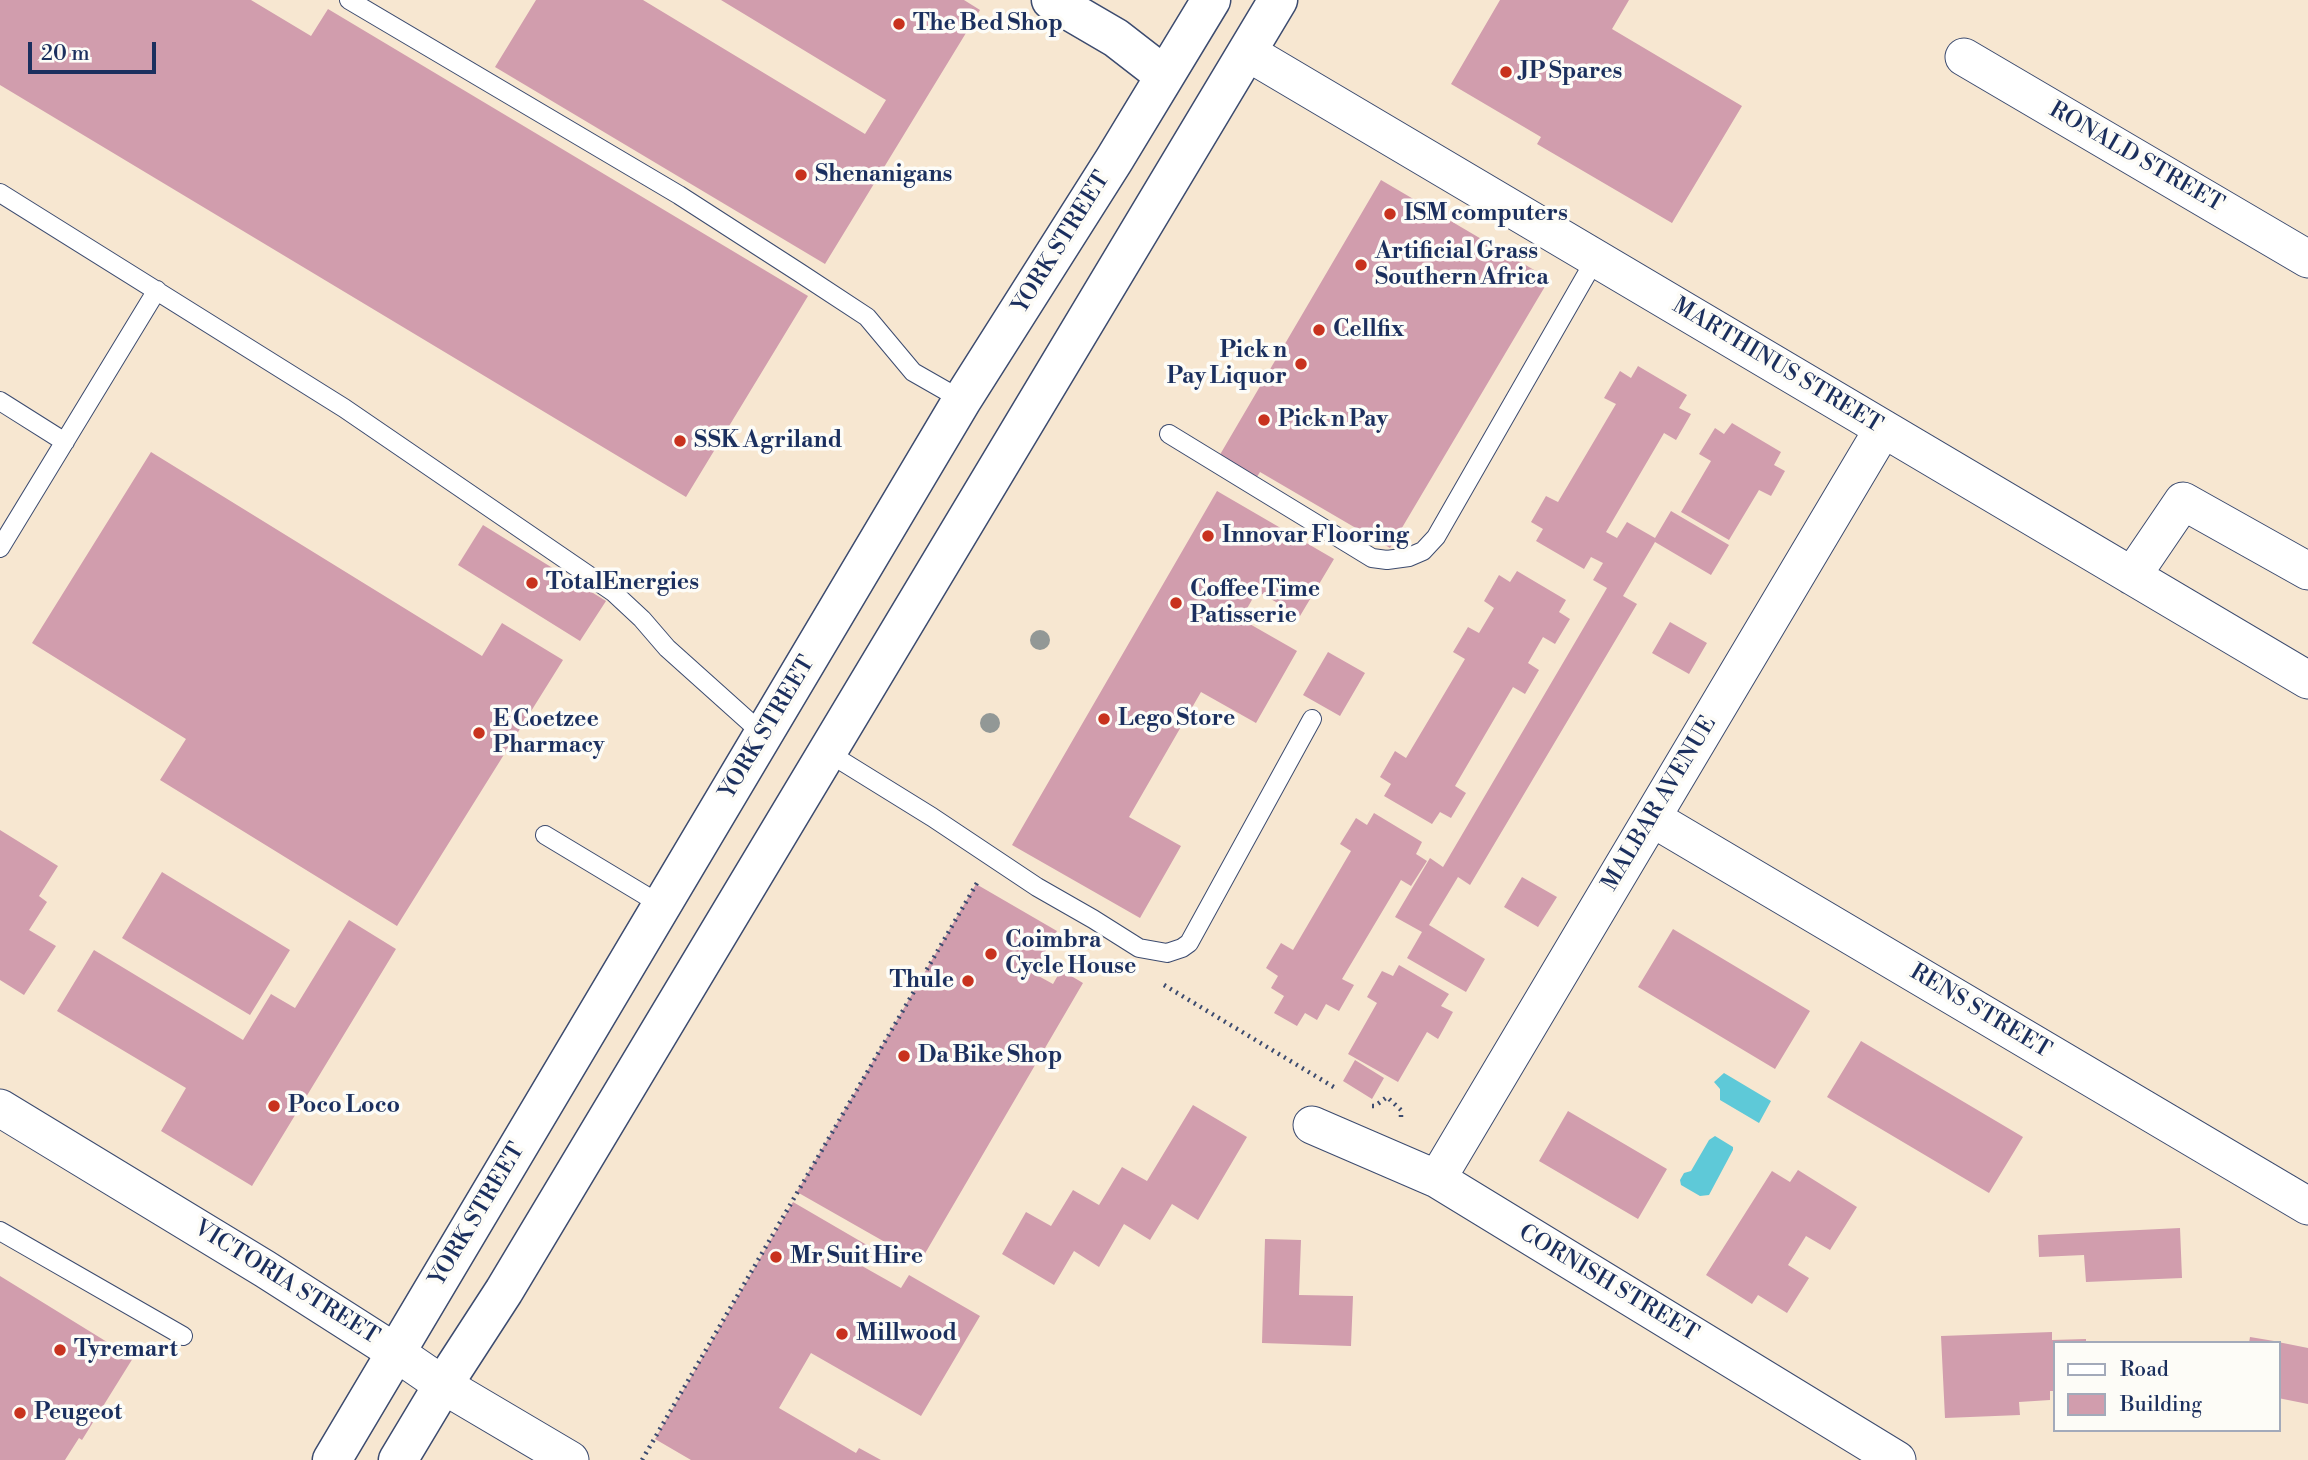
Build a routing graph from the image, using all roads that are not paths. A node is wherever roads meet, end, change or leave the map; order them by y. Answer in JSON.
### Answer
{"nodes":[{"id":1,"x":349,"y":0,"type":"edge"},
{"id":2,"x":1051,"y":0,"type":"edge"},
{"id":3,"x":1211,"y":0,"type":"edge"},
{"id":4,"x":1278,"y":0,"type":"edge"},
{"id":5,"x":1247,"y":52,"type":"junction"},
{"id":6,"x":1964,"y":57,"type":"dead end"},
{"id":7,"x":1165,"y":76,"type":"junction"},
{"id":8,"x":0,"y":193,"type":"edge"},
{"id":9,"x":1596,"y":258,"type":"junction"},
{"id":10,"x":2308,"y":260,"type":"edge"},
{"id":11,"x":157,"y":290,"type":"junction"},
{"id":12,"x":962,"y":400,"type":"junction"},
{"id":13,"x":0,"y":401,"type":"edge"},
{"id":14,"x":1884,"y":429,"type":"junction"},
{"id":15,"x":1169,"y":434,"type":"dead end"},
{"id":16,"x":65,"y":442,"type":"junction"},
{"id":17,"x":0,"y":548,"type":"edge"},
{"id":18,"x":2308,"y":571,"type":"edge"},
{"id":19,"x":2132,"y":576,"type":"junction"},
{"id":20,"x":2308,"y":680,"type":"edge"},
{"id":21,"x":1312,"y":719,"type":"dead end"},
{"id":22,"x":764,"y":736,"type":"junction"},
{"id":23,"x":827,"y":752,"type":"junction"},
{"id":24,"x":1652,"y":818,"type":"junction"},
{"id":25,"x":545,"y":835,"type":"dead end"},
{"id":26,"x":663,"y":906,"type":"junction"},
{"id":27,"x":0,"y":1108,"type":"edge"},
{"id":28,"x":1312,"y":1125,"type":"dead end"},
{"id":29,"x":1437,"y":1179,"type":"junction"},
{"id":30,"x":2308,"y":1206,"type":"edge"},
{"id":31,"x":0,"y":1231,"type":"edge"},
{"id":32,"x":183,"y":1336,"type":"dead end"},
{"id":33,"x":395,"y":1352,"type":"junction"},
{"id":34,"x":443,"y":1385,"type":"junction"},
{"id":35,"x":331,"y":1460,"type":"edge"},
{"id":36,"x":398,"y":1460,"type":"edge"},
{"id":37,"x":570,"y":1460,"type":"edge"},
{"id":38,"x":1897,"y":1460,"type":"edge"}],
"edges":[{"from":1,"to":12,"type":"lane"},
{"from":2,"to":7,"type":"main road"},
{"from":3,"to":7,"type":"main road","name":"YORK STREET"},
{"from":4,"to":5,"type":"main road"},
{"from":5,"to":7,"type":"main road"},
{"from":5,"to":9,"type":"street","name":"MARTHINUS STREET"},
{"from":5,"to":23,"type":"main road"},
{"from":6,"to":10,"type":"street","name":"RONALD STREET"},
{"from":7,"to":12,"type":"main road","name":"YORK STREET"},
{"from":8,"to":11,"type":"lane"},
{"from":9,"to":14,"type":"street","name":"MARTHINUS STREET"},
{"from":9,"to":15,"type":"lane"},
{"from":11,"to":16,"type":"lane"},
{"from":11,"to":22,"type":"lane"},
{"from":12,"to":22,"type":"main road","name":"YORK STREET"},
{"from":13,"to":16,"type":"lane"},
{"from":14,"to":19,"type":"street","name":"MARTHINUS STREET"},
{"from":14,"to":24,"type":"street","name":"MALBAR AVENUE"},
{"from":16,"to":17,"type":"lane"},
{"from":18,"to":19,"type":"street"},
{"from":19,"to":20,"type":"street","name":"MARTHINUS STREET"},
{"from":21,"to":23,"type":"lane"},
{"from":22,"to":26,"type":"main road","name":"YORK STREET"},
{"from":23,"to":34,"type":"main road"},
{"from":24,"to":29,"type":"street","name":"MALBAR AVENUE"},
{"from":24,"to":30,"type":"street","name":"RENS STREET"},
{"from":25,"to":26,"type":"lane"},
{"from":26,"to":33,"type":"main road","name":"YORK STREET"},
{"from":27,"to":33,"type":"street","name":"VICTORIA STREET"},
{"from":28,"to":29,"type":"street","name":"CORNISH STREET"},
{"from":29,"to":38,"type":"street","name":"CORNISH STREET"},
{"from":31,"to":32,"type":"lane"},
{"from":33,"to":34,"type":"street","name":"VICTORIA STREET"},
{"from":33,"to":35,"type":"main road","name":"YORK STREET"},
{"from":34,"to":36,"type":"main road"},
{"from":34,"to":37,"type":"street","name":"VICTORIA STREET"}]}
